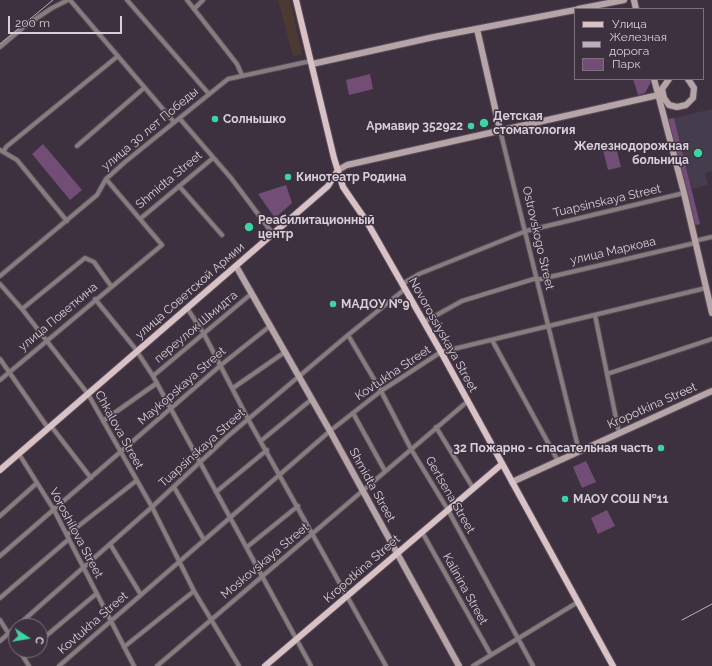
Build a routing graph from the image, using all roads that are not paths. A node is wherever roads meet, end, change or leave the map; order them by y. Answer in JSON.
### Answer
{"nodes":[{"id":1,"x":69,"y":0,"type":"edge"},
{"id":2,"x":127,"y":0,"type":"edge"},
{"id":3,"x":187,"y":0,"type":"edge"},
{"id":4,"x":203,"y":0,"type":"edge"},
{"id":5,"x":296,"y":0,"type":"edge"},
{"id":6,"x":624,"y":0,"type":"edge"},
{"id":7,"x":194,"y":8,"type":"junction"},
{"id":8,"x":583,"y":8,"type":"edge"},
{"id":9,"x":574,"y":10,"type":"edge"},
{"id":10,"x":477,"y":29,"type":"junction"},
{"id":11,"x":0,"y":47,"type":"edge"},
{"id":12,"x":118,"y":56,"type":"junction"},
{"id":13,"x":312,"y":62,"type":"junction"},
{"id":14,"x":242,"y":75,"type":"junction"},
{"id":15,"x":654,"y":80,"type":"edge"},
{"id":16,"x":667,"y":80,"type":"edge"},
{"id":17,"x":689,"y":80,"type":"edge"},
{"id":18,"x":144,"y":88,"type":"junction"},
{"id":19,"x":209,"y":94,"type":"junction"},
{"id":20,"x":660,"y":95,"type":"junction"},
{"id":21,"x":180,"y":119,"type":"junction"},
{"id":22,"x":174,"y":122,"type":"junction"},
{"id":23,"x":500,"y":130,"type":"junction"},
{"id":24,"x":77,"y":146,"type":"dead end"},
{"id":25,"x":2,"y":151,"type":"edge"},
{"id":26,"x":213,"y":158,"type":"junction"},
{"id":27,"x":338,"y":170,"type":"junction"},
{"id":28,"x":106,"y":179,"type":"junction"},
{"id":29,"x":179,"y":186,"type":"junction"},
{"id":30,"x":684,"y":193,"type":"junction"},
{"id":31,"x":140,"y":219,"type":"junction"},
{"id":32,"x":67,"y":221,"type":"junction"},
{"id":33,"x":526,"y":231,"type":"junction"},
{"id":34,"x":273,"y":234,"type":"junction"},
{"id":35,"x":222,"y":235,"type":"dead end"},
{"id":36,"x":712,"y":237,"type":"edge"},
{"id":37,"x":694,"y":242,"type":"junction"},
{"id":38,"x":236,"y":266,"type":"junction"},
{"id":39,"x":0,"y":276,"type":"edge"},
{"id":40,"x":537,"y":279,"type":"junction"},
{"id":41,"x":0,"y":284,"type":"edge"},
{"id":42,"x":112,"y":286,"type":"junction"},
{"id":43,"x":404,"y":286,"type":"junction"},
{"id":44,"x":706,"y":288,"type":"junction"},
{"id":45,"x":251,"y":294,"type":"junction"},
{"id":46,"x":95,"y":299,"type":"junction"},
{"id":47,"x":187,"y":308,"type":"junction"},
{"id":48,"x":22,"y":309,"type":"junction"},
{"id":49,"x":712,"y":314,"type":"edge"},
{"id":50,"x":595,"y":315,"type":"junction"},
{"id":51,"x":424,"y":322,"type":"junction"},
{"id":52,"x":270,"y":326,"type":"junction"},
{"id":53,"x":549,"y":327,"type":"junction"},
{"id":54,"x":204,"y":334,"type":"junction"},
{"id":55,"x":348,"y":335,"type":"junction"},
{"id":56,"x":712,"y":339,"type":"edge"},
{"id":57,"x":46,"y":340,"type":"junction"},
{"id":58,"x":492,"y":340,"type":"junction"},
{"id":59,"x":137,"y":352,"type":"junction"},
{"id":60,"x":285,"y":352,"type":"junction"},
{"id":61,"x":441,"y":352,"type":"junction"},
{"id":62,"x":0,"y":359,"type":"edge"},
{"id":63,"x":221,"y":365,"type":"junction"},
{"id":64,"x":9,"y":372,"type":"junction"},
{"id":65,"x":607,"y":374,"type":"junction"},
{"id":66,"x":153,"y":376,"type":"junction"},
{"id":67,"x":298,"y":376,"type":"junction"},
{"id":68,"x":0,"y":380,"type":"edge"},
{"id":69,"x":157,"y":383,"type":"junction"},
{"id":70,"x":233,"y":388,"type":"junction"},
{"id":71,"x":381,"y":391,"type":"junction"},
{"id":72,"x":712,"y":391,"type":"edge"},
{"id":73,"x":88,"y":394,"type":"junction"},
{"id":74,"x":312,"y":399,"type":"junction"},
{"id":75,"x":468,"y":401,"type":"junction"},
{"id":76,"x":170,"y":410,"type":"junction"},
{"id":77,"x":353,"y":413,"type":"junction"},
{"id":78,"x":248,"y":419,"type":"junction"},
{"id":79,"x":104,"y":421,"type":"junction"},
{"id":80,"x":50,"y":427,"type":"junction"},
{"id":81,"x":436,"y":428,"type":"junction"},
{"id":82,"x":330,"y":431,"type":"junction"},
{"id":83,"x":619,"y":433,"type":"junction"},
{"id":84,"x":262,"y":440,"type":"junction"},
{"id":85,"x":411,"y":448,"type":"junction"},
{"id":86,"x":267,"y":450,"type":"junction"},
{"id":87,"x":579,"y":451,"type":"junction"},
{"id":88,"x":121,"y":452,"type":"junction"},
{"id":89,"x":18,"y":454,"type":"junction"},
{"id":90,"x":558,"y":461,"type":"junction"},
{"id":91,"x":200,"y":463,"type":"junction"},
{"id":92,"x":502,"y":464,"type":"junction"},
{"id":93,"x":0,"y":470,"type":"edge"},
{"id":94,"x":385,"y":471,"type":"junction"},
{"id":95,"x":280,"y":475,"type":"junction"},
{"id":96,"x":91,"y":478,"type":"junction"},
{"id":97,"x":136,"y":481,"type":"junction"},
{"id":98,"x":512,"y":482,"type":"junction"},
{"id":99,"x":37,"y":483,"type":"junction"},
{"id":100,"x":174,"y":487,"type":"junction"},
{"id":101,"x":473,"y":488,"type":"junction"},
{"id":102,"x":362,"y":490,"type":"junction"},
{"id":103,"x":216,"y":492,"type":"junction"},
{"id":104,"x":298,"y":506,"type":"junction"},
{"id":105,"x":152,"y":507,"type":"junction"},
{"id":106,"x":54,"y":510,"type":"junction"},
{"id":107,"x":448,"y":510,"type":"junction"},
{"id":108,"x":0,"y":516,"type":"edge"},
{"id":109,"x":230,"y":518,"type":"junction"},
{"id":110,"x":422,"y":532,"type":"junction"},
{"id":111,"x":313,"y":533,"type":"junction"},
{"id":112,"x":68,"y":537,"type":"junction"},
{"id":113,"x":204,"y":540,"type":"junction"},
{"id":114,"x":110,"y":544,"type":"junction"},
{"id":115,"x":247,"y":547,"type":"junction"},
{"id":116,"x":397,"y":554,"type":"junction"},
{"id":117,"x":0,"y":556,"type":"edge"},
{"id":118,"x":180,"y":560,"type":"junction"},
{"id":119,"x":83,"y":569,"type":"junction"},
{"id":120,"x":262,"y":576,"type":"junction"},
{"id":121,"x":194,"y":591,"type":"junction"},
{"id":122,"x":96,"y":594,"type":"junction"},
{"id":123,"x":141,"y":595,"type":"junction"},
{"id":124,"x":347,"y":597,"type":"junction"},
{"id":125,"x":0,"y":598,"type":"edge"},
{"id":126,"x":578,"y":602,"type":"junction"},
{"id":127,"x":27,"y":618,"type":"edge"},
{"id":128,"x":0,"y":620,"type":"edge"},
{"id":129,"x":211,"y":620,"type":"junction"},
{"id":130,"x":111,"y":621,"type":"junction"},
{"id":131,"x":8,"y":632,"type":"edge"},
{"id":132,"x":48,"y":634,"type":"edge"},
{"id":133,"x":8,"y":635,"type":"edge"},
{"id":134,"x":297,"y":640,"type":"junction"},
{"id":135,"x":518,"y":640,"type":"junction"},
{"id":136,"x":0,"y":641,"type":"edge"},
{"id":137,"x":124,"y":647,"type":"junction"},
{"id":138,"x":491,"y":655,"type":"junction"},
{"id":139,"x":59,"y":666,"type":"edge"},
{"id":140,"x":134,"y":666,"type":"edge"},
{"id":141,"x":157,"y":666,"type":"edge"},
{"id":142,"x":238,"y":666,"type":"edge"},
{"id":143,"x":265,"y":666,"type":"edge"},
{"id":144,"x":311,"y":666,"type":"edge"},
{"id":145,"x":386,"y":666,"type":"edge"},
{"id":146,"x":459,"y":666,"type":"edge"},
{"id":147,"x":473,"y":666,"type":"edge"},
{"id":148,"x":533,"y":666,"type":"edge"},
{"id":149,"x":613,"y":666,"type":"edge"}],
"edges":[{"from":1,"to":11,"type":"street"},
{"from":1,"to":12,"type":"street"},
{"from":2,"to":19,"type":"street","name":"улица 30 лет Победы"},
{"from":3,"to":7,"type":"street"},
{"from":4,"to":7,"type":"street"},
{"from":5,"to":13,"type":"main road","name":"Novorossiyskaya Street"},
{"from":6,"to":8,"type":"street"},
{"from":7,"to":14,"type":"street"},
{"from":9,"to":10,"type":"street","name":"улица 30 лет Победы"},
{"from":10,"to":13,"type":"street","name":"улица 30 лет Победы"},
{"from":10,"to":23,"type":"street","name":"Ostrovskogo Street"},
{"from":12,"to":18,"type":"street"},
{"from":12,"to":25,"type":"street"},
{"from":13,"to":14,"type":"street","name":"улица 30 лет Победы"},
{"from":13,"to":27,"type":"main road","name":"Novorossiyskaya Street"},
{"from":14,"to":19,"type":"street","name":"улица 30 лет Победы"},
{"from":15,"to":20,"type":"street"},
{"from":16,"to":20,"type":"street"},
{"from":17,"to":20,"type":"street"},
{"from":18,"to":22,"type":"street"},
{"from":18,"to":24,"type":"street"},
{"from":19,"to":21,"type":"street","name":"улица 30 лет Победы"},
{"from":20,"to":23,"type":"street"},
{"from":20,"to":30,"type":"street"},
{"from":21,"to":22,"type":"street","name":"улица 30 лет Победы"},
{"from":21,"to":26,"type":"street","name":"Shmidta Street"},
{"from":22,"to":28,"type":"street","name":"улица 30 лет Победы"},
{"from":23,"to":27,"type":"street"},
{"from":23,"to":33,"type":"street","name":"Ostrovskogo Street"},
{"from":25,"to":32,"type":"street"},
{"from":26,"to":29,"type":"street","name":"Shmidta Street"},
{"from":26,"to":34,"type":"street","name":"Shmidta Street"},
{"from":27,"to":34,"type":"main road","name":"улица Советской Армии"},
{"from":27,"to":43,"type":"main road","name":"Novorossiyskaya Street"},
{"from":28,"to":31,"type":"street"},
{"from":28,"to":32,"type":"street","name":"улица 30 лет Победы"},
{"from":29,"to":31,"type":"street","name":"Shmidta Street"},
{"from":29,"to":35,"type":"street"},
{"from":30,"to":33,"type":"street","name":"Tuapsinskaya Street"},
{"from":30,"to":37,"type":"street"},
{"from":31,"to":42,"type":"street","name":"улица Поветкина"},
{"from":32,"to":39,"type":"street","name":"улица 30 лет Победы"},
{"from":33,"to":40,"type":"street","name":"Ostrovskogo Street"},
{"from":33,"to":43,"type":"street","name":"Tuapsinskaya Street"},
{"from":34,"to":38,"type":"main road","name":"улица Советской Армии"},
{"from":36,"to":37,"type":"street","name":"улица Маркова"},
{"from":37,"to":40,"type":"street","name":"улица Маркова"},
{"from":37,"to":44,"type":"street"},
{"from":38,"to":45,"type":"street","name":"Shmidta Street"},
{"from":38,"to":47,"type":"main road","name":"улица Советской Армии"},
{"from":40,"to":51,"type":"street","name":"улица Маркова"},
{"from":40,"to":53,"type":"street","name":"Ostrovskogo Street"},
{"from":41,"to":48,"type":"street","name":"Chkalova Street"},
{"from":42,"to":46,"type":"street","name":"улица Поветкина"},
{"from":42,"to":48,"type":"street","name":"улица Поветкина"},
{"from":43,"to":51,"type":"main road","name":"Novorossiyskaya Street"},
{"from":43,"to":55,"type":"street","name":"Tuapsinskaya Street"},
{"from":44,"to":49,"type":"street"},
{"from":44,"to":50,"type":"street","name":"Kovtukha Street"},
{"from":45,"to":52,"type":"street","name":"Shmidta Street"},
{"from":45,"to":54,"type":"street","name":"переулок Шмидта"},
{"from":46,"to":57,"type":"street","name":"улица Поветкина"},
{"from":46,"to":59,"type":"street"},
{"from":47,"to":54,"type":"street"},
{"from":47,"to":59,"type":"main road","name":"улица Советской Армии"},
{"from":48,"to":57,"type":"street","name":"Chkalova Street"},
{"from":50,"to":53,"type":"street","name":"Kovtukha Street"},
{"from":50,"to":65,"type":"street"},
{"from":51,"to":61,"type":"main road","name":"Novorossiyskaya Street"},
{"from":52,"to":60,"type":"street","name":"Shmidta Street"},
{"from":52,"to":63,"type":"street","name":"Maykopskaya Street"},
{"from":53,"to":58,"type":"street","name":"Kovtukha Street"},
{"from":53,"to":87,"type":"street","name":"Ostrovskogo Street"},
{"from":54,"to":63,"type":"street"},
{"from":54,"to":66,"type":"street","name":"переулок Шмидта"},
{"from":55,"to":67,"type":"street","name":"Tuapsinskaya Street"},
{"from":55,"to":71,"type":"street","name":"Gertsena Street"},
{"from":56,"to":65,"type":"street"},
{"from":57,"to":64,"type":"street","name":"улица Поветкина"},
{"from":57,"to":73,"type":"street","name":"Chkalova Street"},
{"from":58,"to":61,"type":"street","name":"Kovtukha Street"},
{"from":58,"to":90,"type":"street"},
{"from":59,"to":66,"type":"street"},
{"from":59,"to":73,"type":"main road","name":"улица Советской Армии"},
{"from":60,"to":67,"type":"street","name":"Shmidta Street"},
{"from":60,"to":70,"type":"street"},
{"from":61,"to":71,"type":"street","name":"Kovtukha Street"},
{"from":61,"to":75,"type":"main road","name":"Novorossiyskaya Street"},
{"from":62,"to":64,"type":"street"},
{"from":63,"to":70,"type":"street"},
{"from":63,"to":76,"type":"street","name":"Maykopskaya Street"},
{"from":64,"to":68,"type":"street","name":"улица Поветкина"},
{"from":64,"to":80,"type":"street"},
{"from":65,"to":83,"type":"street"},
{"from":66,"to":69,"type":"street"},
{"from":67,"to":74,"type":"street","name":"Shmidta Street"},
{"from":67,"to":78,"type":"street","name":"Tuapsinskaya Street"},
{"from":69,"to":76,"type":"street"},
{"from":69,"to":79,"type":"street","name":"переулок Шмидта"},
{"from":70,"to":78,"type":"street"},
{"from":71,"to":77,"type":"street","name":"Kovtukha Street"},
{"from":71,"to":85,"type":"street","name":"Gertsena Street"},
{"from":72,"to":83,"type":"street","name":"Kropotkina Street"},
{"from":73,"to":79,"type":"street","name":"Chkalova Street"},
{"from":73,"to":80,"type":"main road","name":"улица Советской Армии"},
{"from":74,"to":82,"type":"street","name":"Shmidta Street"},
{"from":74,"to":84,"type":"street"},
{"from":75,"to":81,"type":"street","name":"Moskovskaya Street"},
{"from":75,"to":92,"type":"main road","name":"Novorossiyskaya Street"},
{"from":76,"to":88,"type":"street","name":"Maykopskaya Street"},
{"from":76,"to":91,"type":"street"},
{"from":77,"to":82,"type":"street","name":"Kovtukha Street"},
{"from":77,"to":94,"type":"street"},
{"from":78,"to":84,"type":"street"},
{"from":78,"to":91,"type":"street","name":"Tuapsinskaya Street"},
{"from":79,"to":88,"type":"street","name":"Chkalova Street"},
{"from":80,"to":89,"type":"main road","name":"улица Советской Армии"},
{"from":80,"to":96,"type":"street"},
{"from":81,"to":85,"type":"street","name":"Moskovskaya Street"},
{"from":81,"to":101,"type":"street"},
{"from":82,"to":95,"type":"street","name":"Kovtukha Street"},
{"from":82,"to":102,"type":"street","name":"Shmidta Street"},
{"from":83,"to":87,"type":"street","name":"Kropotkina Street"},
{"from":84,"to":86,"type":"street"},
{"from":85,"to":94,"type":"street","name":"Moskovskaya Street"},
{"from":85,"to":107,"type":"street","name":"Gertsena Street"},
{"from":86,"to":95,"type":"street"},
{"from":86,"to":103,"type":"street"},
{"from":87,"to":90,"type":"street","name":"Kropotkina Street"},
{"from":88,"to":96,"type":"street","name":"Maykopskaya Street"},
{"from":88,"to":97,"type":"street","name":"Chkalova Street"},
{"from":89,"to":93,"type":"main road","name":"улица Советской Армии"},
{"from":89,"to":99,"type":"street","name":"Voroshilova Street"},
{"from":90,"to":98,"type":"street","name":"Kropotkina Street"},
{"from":91,"to":100,"type":"street","name":"Tuapsinskaya Street"},
{"from":91,"to":103,"type":"street"},
{"from":92,"to":98,"type":"main road","name":"Novorossiyskaya Street"},
{"from":92,"to":101,"type":"main road","name":"Kropotkina Street"},
{"from":94,"to":102,"type":"street","name":"Moskovskaya Street"},
{"from":95,"to":104,"type":"street"},
{"from":95,"to":109,"type":"street","name":"Kovtukha Street"},
{"from":96,"to":106,"type":"street","name":"Maykopskaya Street"},
{"from":97,"to":105,"type":"street","name":"Chkalova Street"},
{"from":97,"to":112,"type":"street"},
{"from":98,"to":126,"type":"main road","name":"Novorossiyskaya Street"},
{"from":99,"to":106,"type":"street","name":"Voroshilova Street"},
{"from":99,"to":108,"type":"street","name":"Voroshilova Street"},
{"from":100,"to":105,"type":"street","name":"Tuapsinskaya Street"},
{"from":100,"to":113,"type":"street"},
{"from":101,"to":107,"type":"main road","name":"Kropotkina Street"},
{"from":102,"to":111,"type":"street","name":"Moskovskaya Street"},
{"from":102,"to":116,"type":"street","name":"Shmidta Street"},
{"from":103,"to":109,"type":"street"},
{"from":104,"to":111,"type":"street"},
{"from":104,"to":115,"type":"street"},
{"from":105,"to":114,"type":"street","name":"Tuapsinskaya Street"},
{"from":105,"to":118,"type":"street","name":"Chkalova Street"},
{"from":106,"to":112,"type":"street","name":"Voroshilova Street"},
{"from":106,"to":117,"type":"street","name":"Maykopskaya Street"},
{"from":107,"to":110,"type":"main road","name":"Kropotkina Street"},
{"from":107,"to":135,"type":"street","name":"Gertsena Street"},
{"from":109,"to":113,"type":"street","name":"Kovtukha Street"},
{"from":109,"to":115,"type":"street"},
{"from":110,"to":116,"type":"main road","name":"Kropotkina Street"},
{"from":110,"to":138,"type":"street","name":"Kalinina Street"},
{"from":111,"to":120,"type":"street","name":"Moskovskaya Street"},
{"from":111,"to":124,"type":"street"},
{"from":112,"to":119,"type":"street","name":"Voroshilova Street"},
{"from":112,"to":125,"type":"street"},
{"from":113,"to":118,"type":"street","name":"Kovtukha Street"},
{"from":114,"to":119,"type":"street","name":"Tuapsinskaya Street"},
{"from":114,"to":123,"type":"street","name":"Kovtukha Street"},
{"from":115,"to":120,"type":"street"},
{"from":116,"to":124,"type":"main road","name":"Kropotkina Street"},
{"from":116,"to":146,"type":"street","name":"Shmidta Street"},
{"from":118,"to":121,"type":"street","name":"Chkalova Street"},
{"from":118,"to":123,"type":"street","name":"Kovtukha Street"},
{"from":119,"to":122,"type":"street","name":"Voroshilova Street"},
{"from":119,"to":127,"type":"street","name":"Tuapsinskaya Street"},
{"from":120,"to":129,"type":"street","name":"Moskovskaya Street"},
{"from":120,"to":134,"type":"street"},
{"from":121,"to":129,"type":"street","name":"Chkalova Street"},
{"from":121,"to":137,"type":"street"},
{"from":122,"to":130,"type":"street","name":"Voroshilova Street"},
{"from":122,"to":132,"type":"street","name":"Voroshilova Street"},
{"from":123,"to":130,"type":"street","name":"Kovtukha Street"},
{"from":124,"to":134,"type":"main road","name":"Kropotkina Street"},
{"from":124,"to":145,"type":"street"},
{"from":126,"to":135,"type":"street"},
{"from":126,"to":149,"type":"main road","name":"Novorossiyskaya Street"},
{"from":128,"to":131,"type":"street"},
{"from":129,"to":141,"type":"street","name":"Moskovskaya Street"},
{"from":129,"to":142,"type":"street","name":"Chkalova Street"},
{"from":130,"to":137,"type":"street","name":"Voroshilova Street"},
{"from":130,"to":139,"type":"street","name":"Kovtukha Street"},
{"from":133,"to":136,"type":"street","name":"Tuapsinskaya Street"},
{"from":134,"to":143,"type":"main road","name":"Kropotkina Street"},
{"from":134,"to":144,"type":"street"},
{"from":135,"to":138,"type":"street"},
{"from":135,"to":148,"type":"street","name":"Gertsena Street"},
{"from":137,"to":140,"type":"street","name":"Voroshilova Street"},
{"from":138,"to":147,"type":"street"}]}
